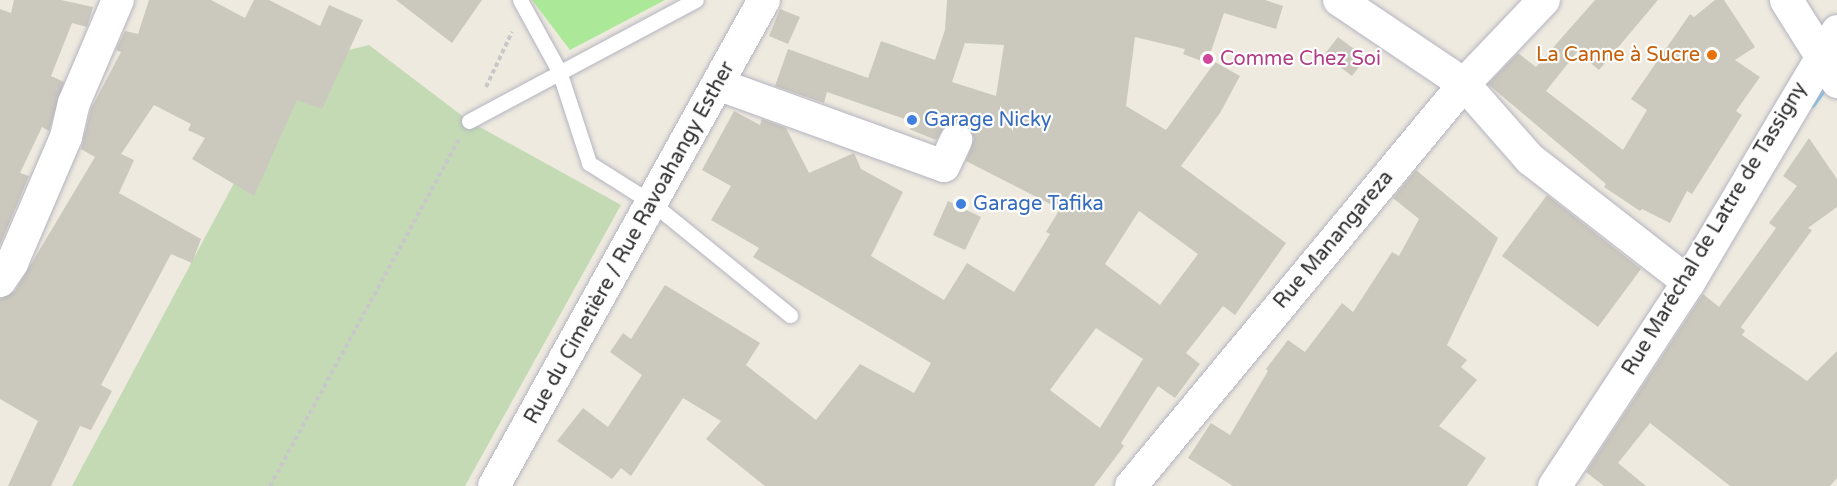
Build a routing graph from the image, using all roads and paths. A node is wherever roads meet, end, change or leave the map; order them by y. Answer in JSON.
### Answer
{"nodes":[{"id":1,"x":118,"y":0,"type":"edge"},
{"id":2,"x":696,"y":0,"type":"edge"},
{"id":3,"x":764,"y":0,"type":"edge"},
{"id":4,"x":1338,"y":0,"type":"edge"},
{"id":5,"x":1544,"y":0,"type":"edge"},
{"id":6,"x":1786,"y":0,"type":"edge"},
{"id":7,"x":522,"y":3,"type":"edge"},
{"id":8,"x":1832,"y":56,"type":"edge"},
{"id":9,"x":559,"y":71,"type":"junction"},
{"id":10,"x":1464,"y":84,"type":"junction"},
{"id":11,"x":720,"y":85,"type":"junction"},
{"id":12,"x":470,"y":121,"type":"junction"},
{"id":13,"x":956,"y":140,"type":"dead end"},
{"id":14,"x":652,"y":202,"type":"junction"},
{"id":15,"x":0,"y":281,"type":"edge"},
{"id":16,"x":1688,"y":282,"type":"junction"},
{"id":17,"x":790,"y":315,"type":"dead end"},
{"id":18,"x":270,"y":486,"type":"edge"},
{"id":19,"x":494,"y":486,"type":"edge"},
{"id":20,"x":1131,"y":486,"type":"edge"},
{"id":21,"x":1554,"y":486,"type":"edge"}],
"edges":[{"from":1,"to":15,"type":"street"},
{"from":2,"to":9,"type":"lane"},
{"from":3,"to":11,"type":"street","name":"Rue du Cimetière / Rue Ravoahangy Esther"},
{"from":4,"to":10,"type":"street"},
{"from":5,"to":10,"type":"street","name":"Rue Manangareza"},
{"from":6,"to":8,"type":"street"},
{"from":7,"to":9,"type":"lane"},
{"from":7,"to":12,"type":"path"},
{"from":8,"to":16,"type":"street","name":"Rue Maréchal de Lattre de Tassigny"},
{"from":9,"to":12,"type":"lane"},
{"from":9,"to":14,"type":"lane"},
{"from":10,"to":16,"type":"street"},
{"from":10,"to":20,"type":"street","name":"Rue Manangareza"},
{"from":11,"to":13,"type":"street"},
{"from":11,"to":14,"type":"street","name":"Rue du Cimetière / Rue Ravoahangy Esther"},
{"from":12,"to":18,"type":"path"},
{"from":14,"to":17,"type":"lane"},
{"from":14,"to":19,"type":"street","name":"Rue du Cimetière / Rue Ravoahangy Esther"},
{"from":16,"to":21,"type":"street","name":"Rue Maréchal de Lattre de Tassigny"}]}
